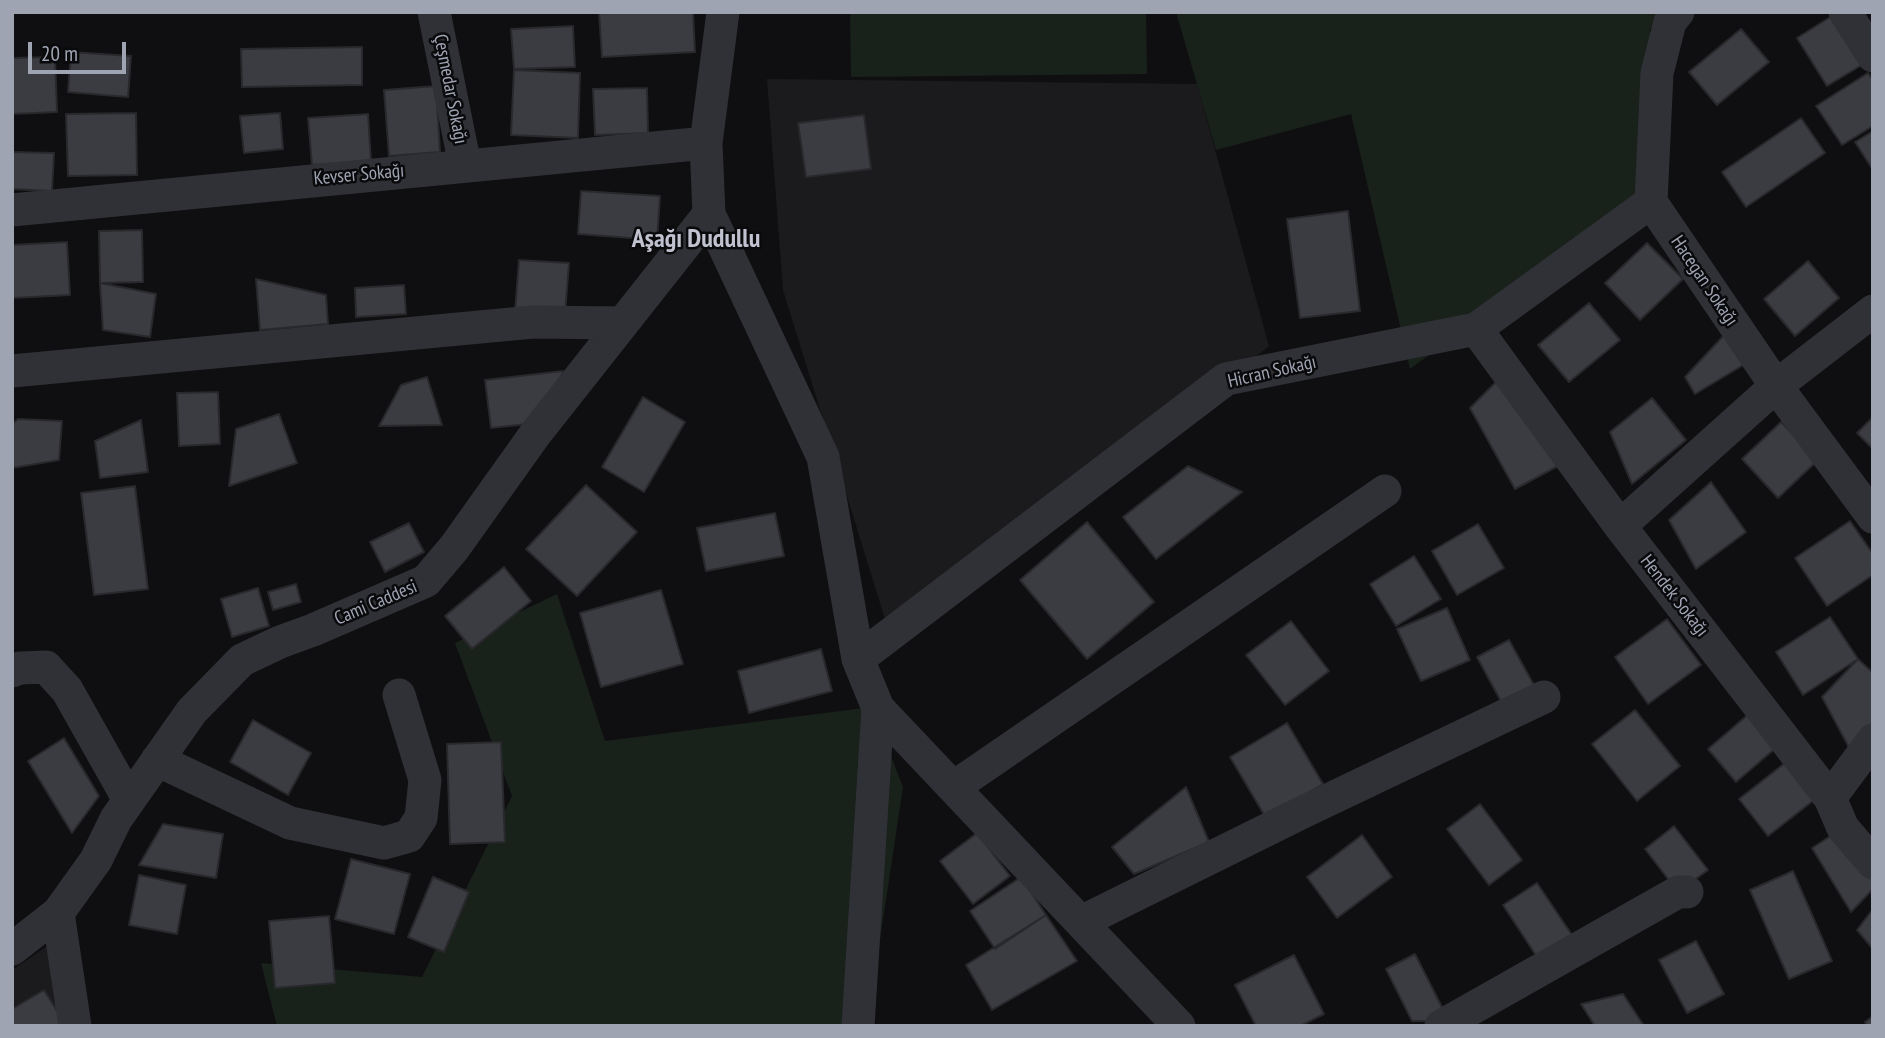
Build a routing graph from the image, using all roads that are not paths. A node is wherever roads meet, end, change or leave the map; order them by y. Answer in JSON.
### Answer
{"nodes":[{"id":1,"x":434,"y":12,"type":"edge"},
{"id":2,"x":723,"y":12,"type":"edge"},
{"id":3,"x":1678,"y":12,"type":"edge"},
{"id":4,"x":1846,"y":12,"type":"edge"},
{"id":5,"x":1873,"y":56,"type":"edge"},
{"id":6,"x":706,"y":143,"type":"junction"},
{"id":7,"x":465,"y":165,"type":"junction"},
{"id":8,"x":1651,"y":202,"type":"junction"},
{"id":9,"x":12,"y":210,"type":"edge"},
{"id":10,"x":709,"y":214,"type":"junction"},
{"id":11,"x":1873,"y":311,"type":"edge"},
{"id":12,"x":623,"y":323,"type":"junction"},
{"id":13,"x":1476,"y":328,"type":"junction"},
{"id":14,"x":12,"y":371,"type":"edge"},
{"id":15,"x":1776,"y":386,"type":"junction"},
{"id":16,"x":1385,"y":491,"type":"dead end"},
{"id":17,"x":1873,"y":517,"type":"edge"},
{"id":18,"x":1620,"y":526,"type":"junction"},
{"id":19,"x":858,"y":659,"type":"junction"},
{"id":20,"x":12,"y":671,"type":"edge"},
{"id":21,"x":399,"y":695,"type":"dead end"},
{"id":22,"x":1544,"y":697,"type":"dead end"},
{"id":23,"x":878,"y":708,"type":"junction"},
{"id":24,"x":1873,"y":740,"type":"edge"},
{"id":25,"x":157,"y":760,"type":"junction"},
{"id":26,"x":954,"y":787,"type":"junction"},
{"id":27,"x":1830,"y":798,"type":"junction"},
{"id":28,"x":129,"y":800,"type":"junction"},
{"id":29,"x":1873,"y":863,"type":"edge"},
{"id":30,"x":1687,"y":892,"type":"dead end"},
{"id":31,"x":58,"y":913,"type":"junction"},
{"id":32,"x":1081,"y":922,"type":"junction"},
{"id":33,"x":12,"y":949,"type":"edge"},
{"id":34,"x":75,"y":1026,"type":"edge"},
{"id":35,"x":858,"y":1026,"type":"edge"},
{"id":36,"x":1179,"y":1026,"type":"edge"},
{"id":37,"x":1441,"y":1026,"type":"edge"}],
"edges":[{"from":1,"to":7,"type":"street","name":"Çeşmedar Sokağı"},
{"from":2,"to":6,"type":"street"},
{"from":3,"to":8,"type":"street"},
{"from":4,"to":5,"type":"street"},
{"from":6,"to":7,"type":"street","name":"Kevser Sokağı"},
{"from":6,"to":10,"type":"street"},
{"from":7,"to":9,"type":"street","name":"Kevser Sokağı"},
{"from":8,"to":13,"type":"street","name":"Hicran Sokağı"},
{"from":8,"to":15,"type":"street","name":"Hacegan Sokağı"},
{"from":10,"to":12,"type":"street","name":"Cami Caddesi"},
{"from":10,"to":19,"type":"street"},
{"from":11,"to":15,"type":"street"},
{"from":12,"to":14,"type":"street"},
{"from":12,"to":25,"type":"street","name":"Cami Caddesi"},
{"from":13,"to":18,"type":"street","name":"Hendek Sokağı"},
{"from":13,"to":19,"type":"street","name":"Hicran Sokağı"},
{"from":15,"to":17,"type":"street","name":"Hacegan Sokağı"},
{"from":15,"to":18,"type":"street"},
{"from":16,"to":26,"type":"street"},
{"from":18,"to":27,"type":"street","name":"Hendek Sokağı"},
{"from":19,"to":23,"type":"street"},
{"from":20,"to":28,"type":"street"},
{"from":21,"to":25,"type":"street"},
{"from":22,"to":32,"type":"street"},
{"from":23,"to":26,"type":"street"},
{"from":23,"to":35,"type":"street"},
{"from":24,"to":27,"type":"street"},
{"from":25,"to":28,"type":"street","name":"Cami Caddesi"},
{"from":26,"to":32,"type":"street"},
{"from":27,"to":29,"type":"street","name":"Hendek Sokağı"},
{"from":28,"to":31,"type":"street","name":"Cami Caddesi"},
{"from":30,"to":37,"type":"street"},
{"from":31,"to":33,"type":"street","name":"Cami Caddesi"},
{"from":31,"to":34,"type":"street"},
{"from":32,"to":36,"type":"street"}]}
